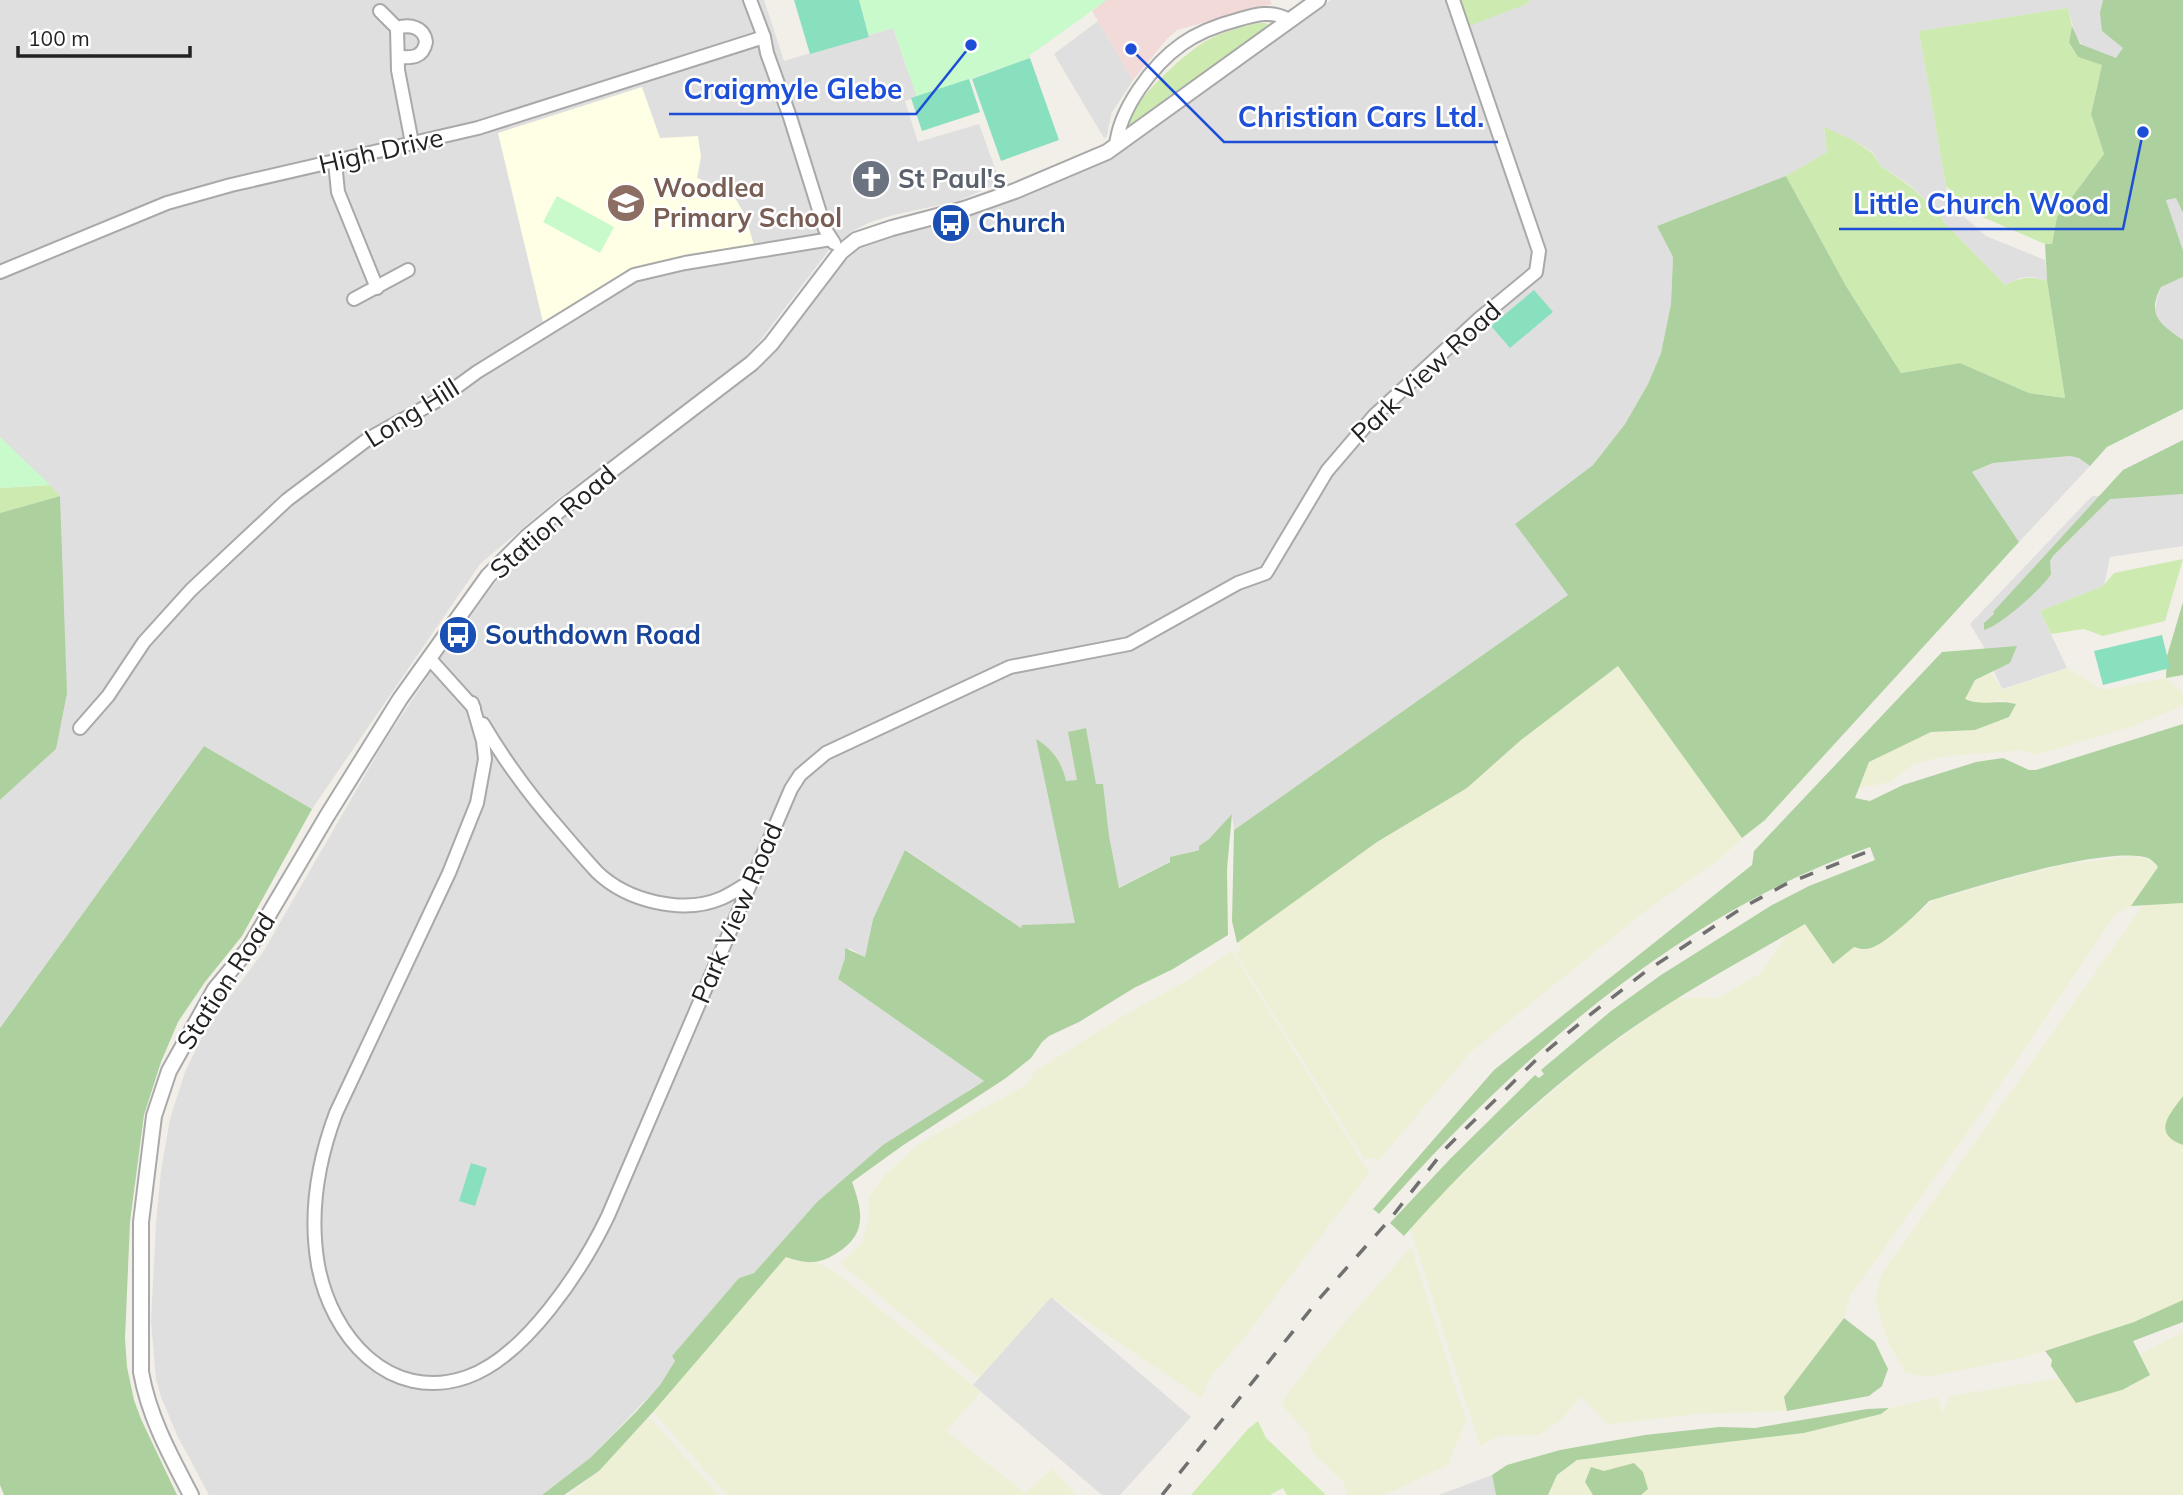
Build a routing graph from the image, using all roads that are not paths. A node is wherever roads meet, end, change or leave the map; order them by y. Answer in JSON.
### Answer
{"nodes":[{"id":1,"x":750,"y":0,"type":"edge"},
{"id":2,"x":1318,"y":0,"type":"edge"},
{"id":3,"x":1453,"y":0,"type":"edge"},
{"id":4,"x":380,"y":11,"type":"dead end"},
{"id":5,"x":1289,"y":20,"type":"junction"},
{"id":6,"x":397,"y":28,"type":"junction"},
{"id":7,"x":764,"y":37,"type":"junction"},
{"id":8,"x":398,"y":57,"type":"junction"},
{"id":9,"x":412,"y":143,"type":"junction"},
{"id":10,"x":1116,"y":146,"type":"junction"},
{"id":11,"x":335,"y":162,"type":"junction"},
{"id":12,"x":831,"y":239,"type":"junction"},
{"id":13,"x":841,"y":252,"type":"junction"},
{"id":14,"x":408,"y":270,"type":"dead end"},
{"id":15,"x":0,"y":272,"type":"edge"},
{"id":16,"x":377,"y":288,"type":"junction"},
{"id":17,"x":354,"y":299,"type":"dead end"},
{"id":18,"x":429,"y":658,"type":"junction"},
{"id":19,"x":472,"y":703,"type":"junction"},
{"id":20,"x":80,"y":728,"type":"dead end"},
{"id":21,"x":750,"y":882,"type":"junction"},
{"id":22,"x":191,"y":1495,"type":"edge"}],
"edges":[{"from":1,"to":7,"type":"street"},
{"from":2,"to":5,"type":"street","name":"Station Road"},
{"from":3,"to":21,"type":"street","name":"Park View Road"},
{"from":4,"to":6,"type":"street"},
{"from":5,"to":10,"type":"street","name":"Station Road"},
{"from":5,"to":10,"type":"street"},
{"from":6,"to":8,"type":"street"},
{"from":6,"to":8,"type":"street"},
{"from":7,"to":9,"type":"street","name":"High Drive"},
{"from":7,"to":12,"type":"street"},
{"from":8,"to":9,"type":"street"},
{"from":9,"to":11,"type":"street","name":"High Drive"},
{"from":10,"to":13,"type":"street","name":"Station Road"},
{"from":11,"to":15,"type":"street","name":"High Drive"},
{"from":11,"to":16,"type":"street"},
{"from":12,"to":13,"type":"street"},
{"from":12,"to":20,"type":"street","name":"Long Hill"},
{"from":13,"to":18,"type":"street","name":"Station Road"},
{"from":14,"to":16,"type":"street"},
{"from":16,"to":17,"type":"street"},
{"from":18,"to":19,"type":"street"},
{"from":18,"to":22,"type":"street","name":"Station Road"},
{"from":19,"to":21,"type":"street"},
{"from":19,"to":21,"type":"street","name":"Park View Road"}]}
